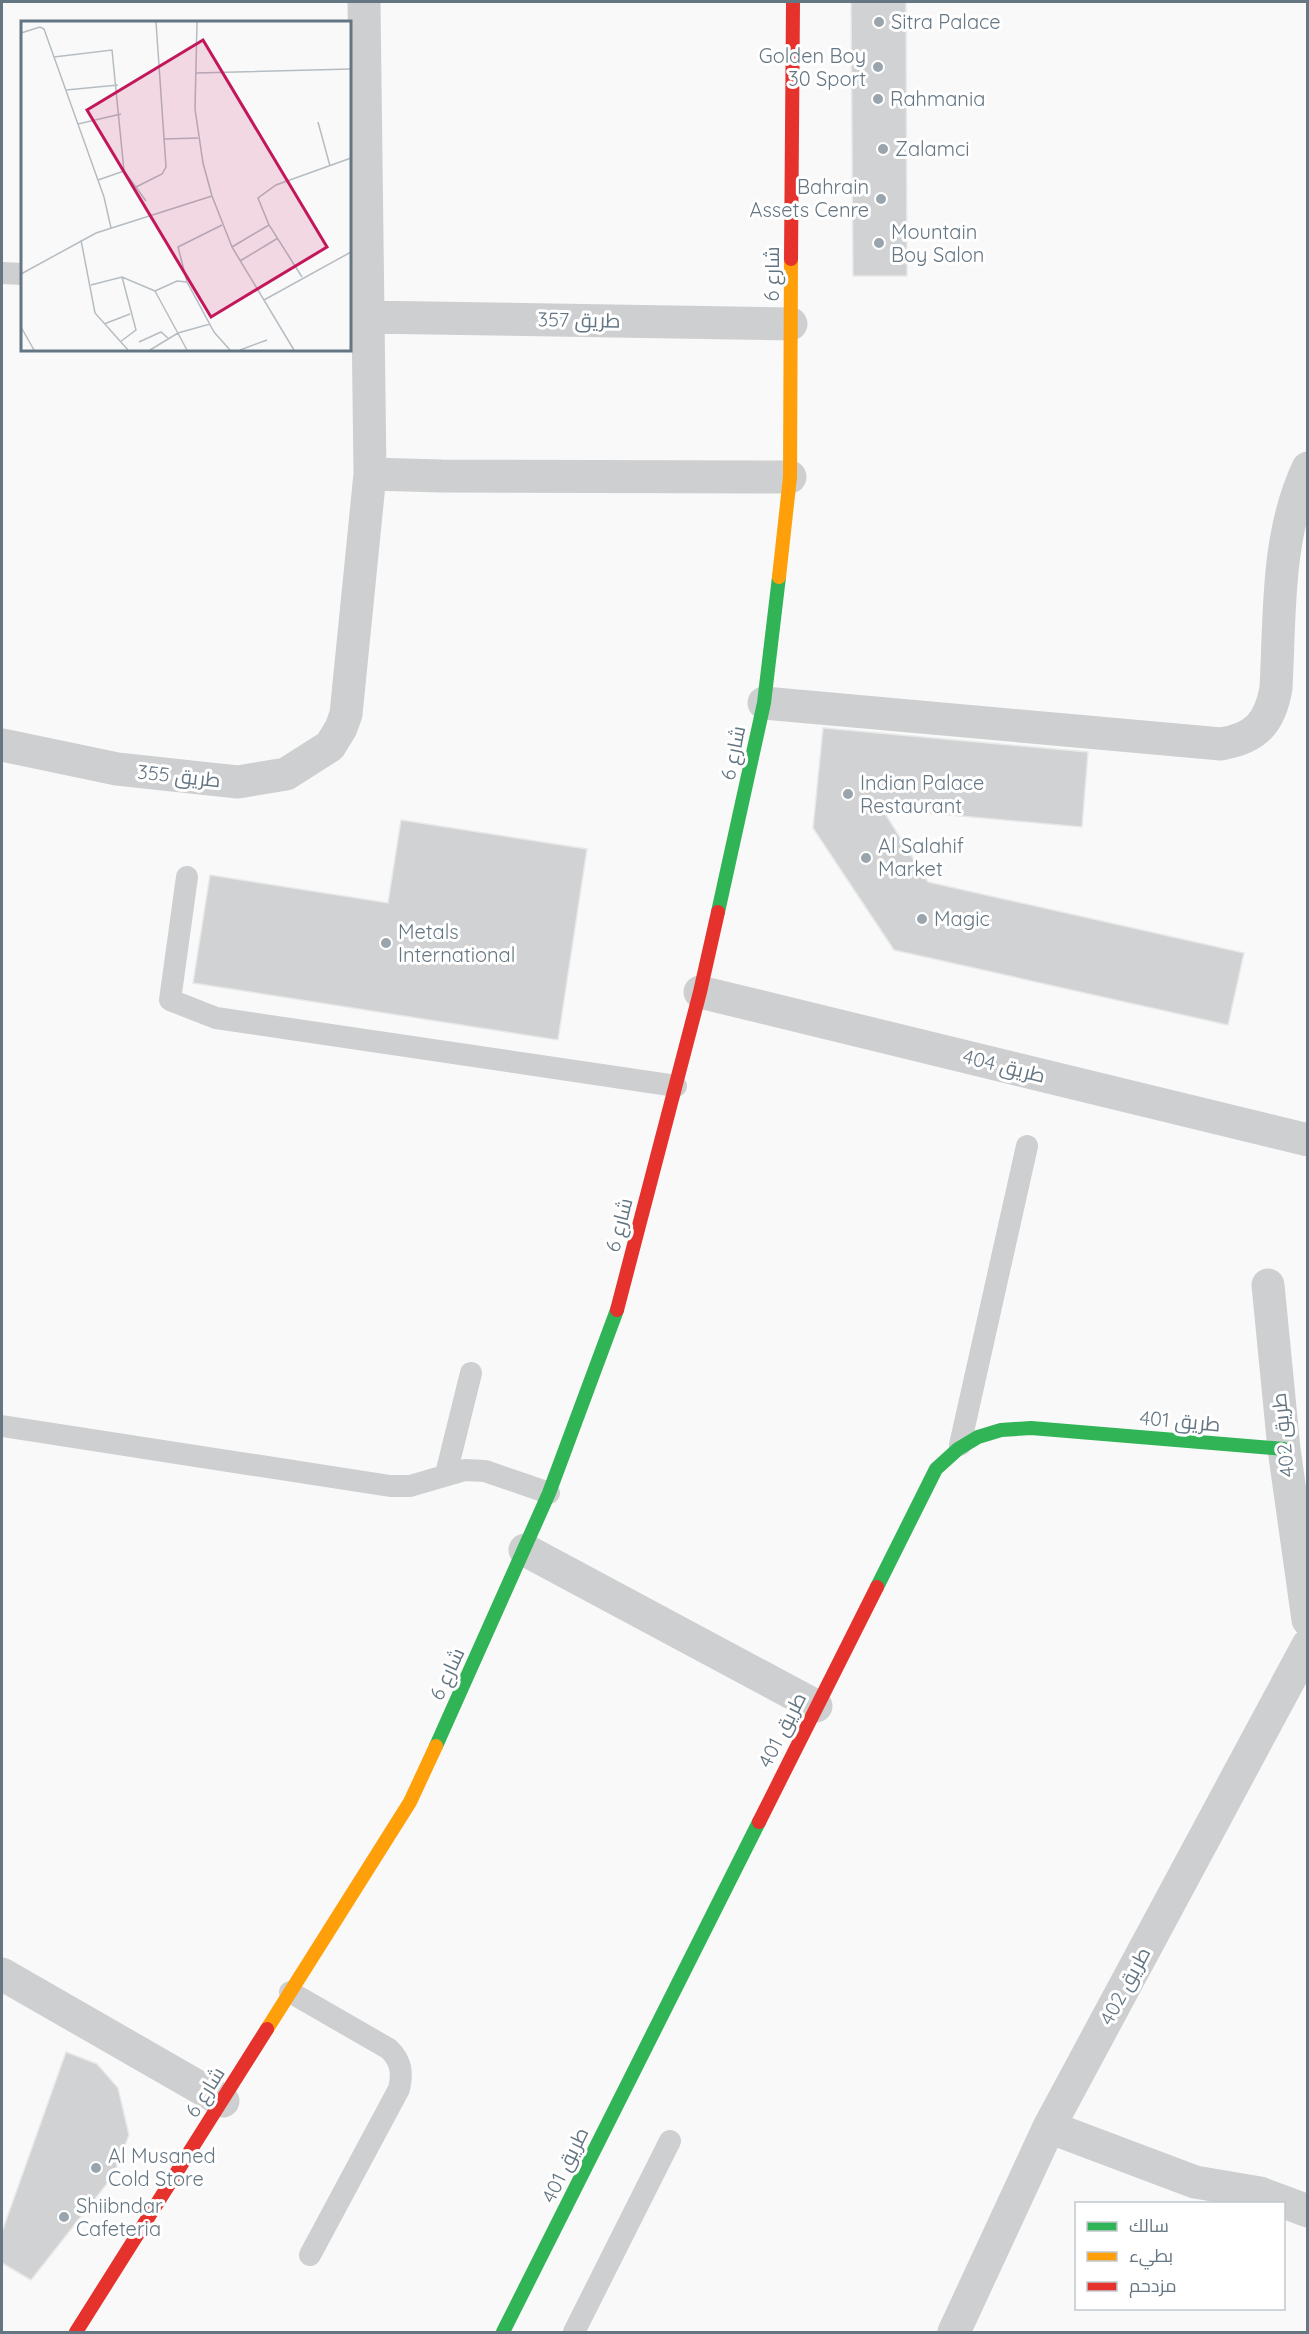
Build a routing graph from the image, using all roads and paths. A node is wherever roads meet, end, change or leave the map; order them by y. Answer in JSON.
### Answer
{"nodes":[{"id":1,"x":364,"y":2,"type":"edge"},
{"id":2,"x":793,"y":2,"type":"edge"},
{"id":3,"x":2,"y":273,"type":"edge"},
{"id":4,"x":21,"y":274,"type":"edge"},
{"id":5,"x":361,"y":300,"type":"edge"},
{"id":6,"x":791,"y":324,"type":"junction"},
{"id":7,"x":1308,"y":468,"type":"edge"},
{"id":8,"x":370,"y":474,"type":"junction"},
{"id":9,"x":790,"y":477,"type":"junction"},
{"id":10,"x":764,"y":703,"type":"junction"},
{"id":11,"x":2,"y":744,"type":"edge"},
{"id":12,"x":187,"y":877,"type":"dead end"},
{"id":13,"x":700,"y":992,"type":"junction"},
{"id":14,"x":676,"y":1086,"type":"junction"},
{"id":15,"x":1308,"y":1140,"type":"edge"},
{"id":16,"x":1027,"y":1146,"type":"dead end"},
{"id":17,"x":1268,"y":1286,"type":"dead end"},
{"id":18,"x":471,"y":1373,"type":"dead end"},
{"id":19,"x":2,"y":1426,"type":"edge"},
{"id":20,"x":960,"y":1445,"type":"junction"},
{"id":21,"x":1284,"y":1449,"type":"junction"},
{"id":22,"x":446,"y":1474,"type":"junction"},
{"id":23,"x":549,"y":1493,"type":"junction"},
{"id":24,"x":525,"y":1550,"type":"junction"},
{"id":25,"x":1308,"y":1620,"type":"edge"},
{"id":26,"x":1308,"y":1645,"type":"edge"},
{"id":27,"x":816,"y":1706,"type":"junction"},
{"id":28,"x":2,"y":1974,"type":"edge"},
{"id":29,"x":290,"y":1992,"type":"junction"},
{"id":30,"x":223,"y":2101,"type":"junction"},
{"id":31,"x":1049,"y":2127,"type":"junction"},
{"id":32,"x":669,"y":2141,"type":"dead end"},
{"id":33,"x":1284,"y":2202,"type":"edge"},
{"id":34,"x":1285,"y":2202,"type":"edge"},
{"id":35,"x":1308,"y":2211,"type":"edge"},
{"id":36,"x":310,"y":2255,"type":"dead end"},
{"id":37,"x":76,"y":2332,"type":"edge"},
{"id":38,"x":503,"y":2332,"type":"edge"},
{"id":39,"x":574,"y":2332,"type":"edge"},
{"id":40,"x":954,"y":2332,"type":"edge"}],
"edges":[{"from":1,"to":5,"type":"street"},
{"from":2,"to":6,"type":"street","name":"شارع 6"},
{"from":3,"to":4,"type":"lane"},
{"from":5,"to":6,"type":"street","name":"طريق 357"},
{"from":5,"to":8,"type":"street"},
{"from":6,"to":9,"type":"street","name":"شارع 6"},
{"from":7,"to":10,"type":"street"},
{"from":8,"to":9,"type":"street"},
{"from":8,"to":11,"type":"street","name":"طريق 355"},
{"from":9,"to":10,"type":"street","name":"شارع 6"},
{"from":10,"to":13,"type":"street","name":"شارع 6"},
{"from":12,"to":14,"type":"lane"},
{"from":13,"to":14,"type":"street","name":"شارع 6"},
{"from":13,"to":15,"type":"street","name":"طريق 404"},
{"from":14,"to":23,"type":"street","name":"شارع 6"},
{"from":16,"to":20,"type":"lane"},
{"from":17,"to":21,"type":"street","name":"طريق 402"},
{"from":18,"to":22,"type":"lane"},
{"from":19,"to":22,"type":"lane"},
{"from":20,"to":21,"type":"street","name":"طريق 401"},
{"from":20,"to":27,"type":"street","name":"طريق 401"},
{"from":21,"to":25,"type":"street","name":"طريق 402"},
{"from":22,"to":23,"type":"lane"},
{"from":23,"to":24,"type":"street","name":"شارع 6"},
{"from":24,"to":27,"type":"street"},
{"from":24,"to":29,"type":"street","name":"شارع 6"},
{"from":26,"to":31,"type":"street","name":"طريق 402"},
{"from":27,"to":38,"type":"street","name":"طريق 401"},
{"from":28,"to":30,"type":"street"},
{"from":29,"to":30,"type":"street","name":"شارع 6"},
{"from":29,"to":36,"type":"lane"},
{"from":30,"to":37,"type":"street","name":"شارع 6"},
{"from":31,"to":33,"type":"street"},
{"from":31,"to":40,"type":"street","name":"طريق 402"},
{"from":32,"to":39,"type":"lane"},
{"from":34,"to":35,"type":"street"}]}
